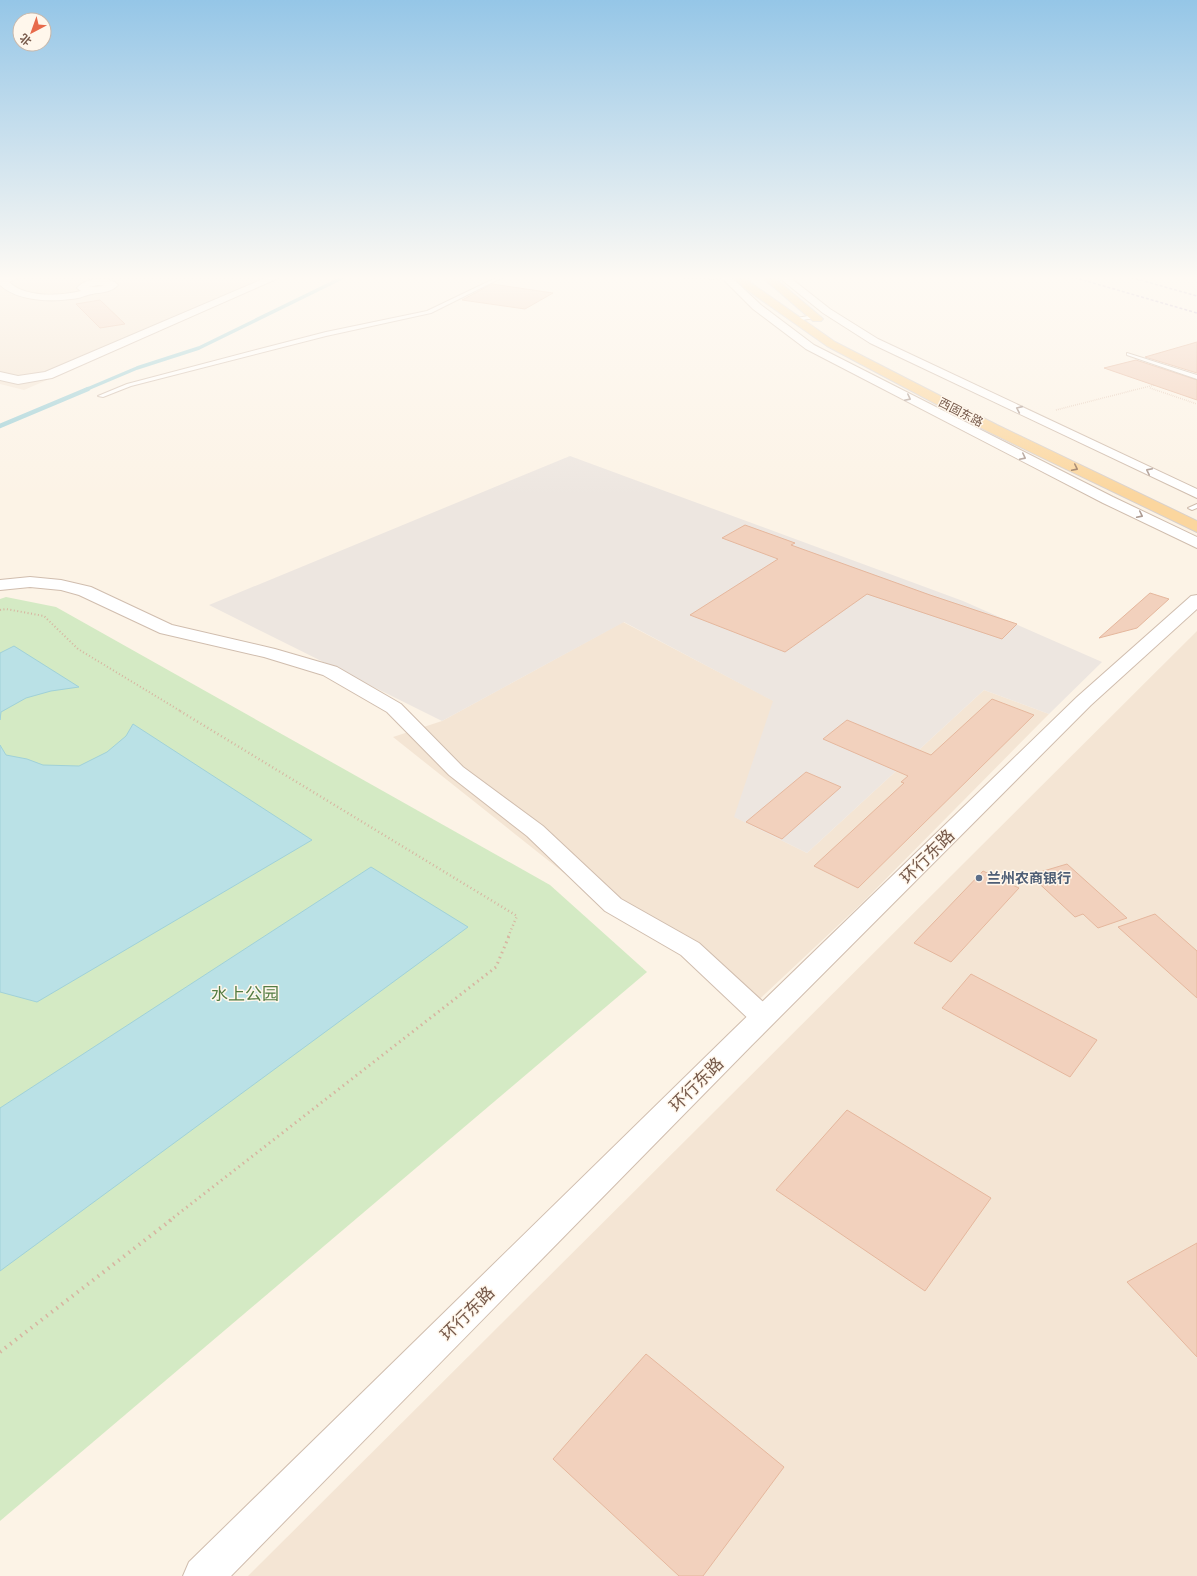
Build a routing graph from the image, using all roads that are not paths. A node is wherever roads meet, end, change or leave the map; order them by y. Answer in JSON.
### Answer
{"nodes":[{"id":1,"x":107,"y":350,"type":"edge"},
{"id":2,"x":264,"y":350,"type":"edge"},
{"id":3,"x":815,"y":350,"type":"edge"},
{"id":4,"x":842,"y":350,"type":"edge"},
{"id":5,"x":869,"y":350,"type":"edge"},
{"id":6,"x":890,"y":350,"type":"edge"},
{"id":7,"x":1129,"y":354,"type":"dead end"},
{"id":8,"x":0,"y":376,"type":"edge"},
{"id":9,"x":1197,"y":377,"type":"edge"},
{"id":10,"x":18,"y":380,"type":"junction"},
{"id":11,"x":0,"y":389,"type":"edge"},
{"id":12,"x":101,"y":396,"type":"dead end"},
{"id":13,"x":987,"y":409,"type":"dead end"},
{"id":14,"x":1197,"y":494,"type":"edge"},
{"id":15,"x":1178,"y":501,"type":"dead end"},
{"id":16,"x":1195,"y":508,"type":"edge"},
{"id":17,"x":1197,"y":527,"type":"edge"},
{"id":18,"x":1197,"y":543,"type":"edge"},
{"id":19,"x":0,"y":585,"type":"edge"},
{"id":20,"x":1197,"y":600,"type":"edge"},
{"id":21,"x":763,"y":1017,"type":"junction"},
{"id":22,"x":203,"y":1576,"type":"edge"}],
"edges":[{"from":1,"to":10,"type":"street"},
{"from":2,"to":12,"type":"lane"},
{"from":3,"to":18,"type":"street","one_way":true},
{"from":4,"to":17,"type":"main road","name":"西固东路","one_way":true},
{"from":5,"to":13,"type":"main road","name":"西固东路"},
{"from":14,"to":6,"type":"street","one_way":true},
{"from":7,"to":9,"type":"lane"},
{"from":8,"to":10,"type":"street"},
{"from":10,"to":11,"type":"street"},
{"from":15,"to":16,"type":"main road"},
{"from":19,"to":21,"type":"street"},
{"from":20,"to":21,"type":"street","name":"环行东路"},
{"from":21,"to":22,"type":"street","name":"环行东路"}]}
